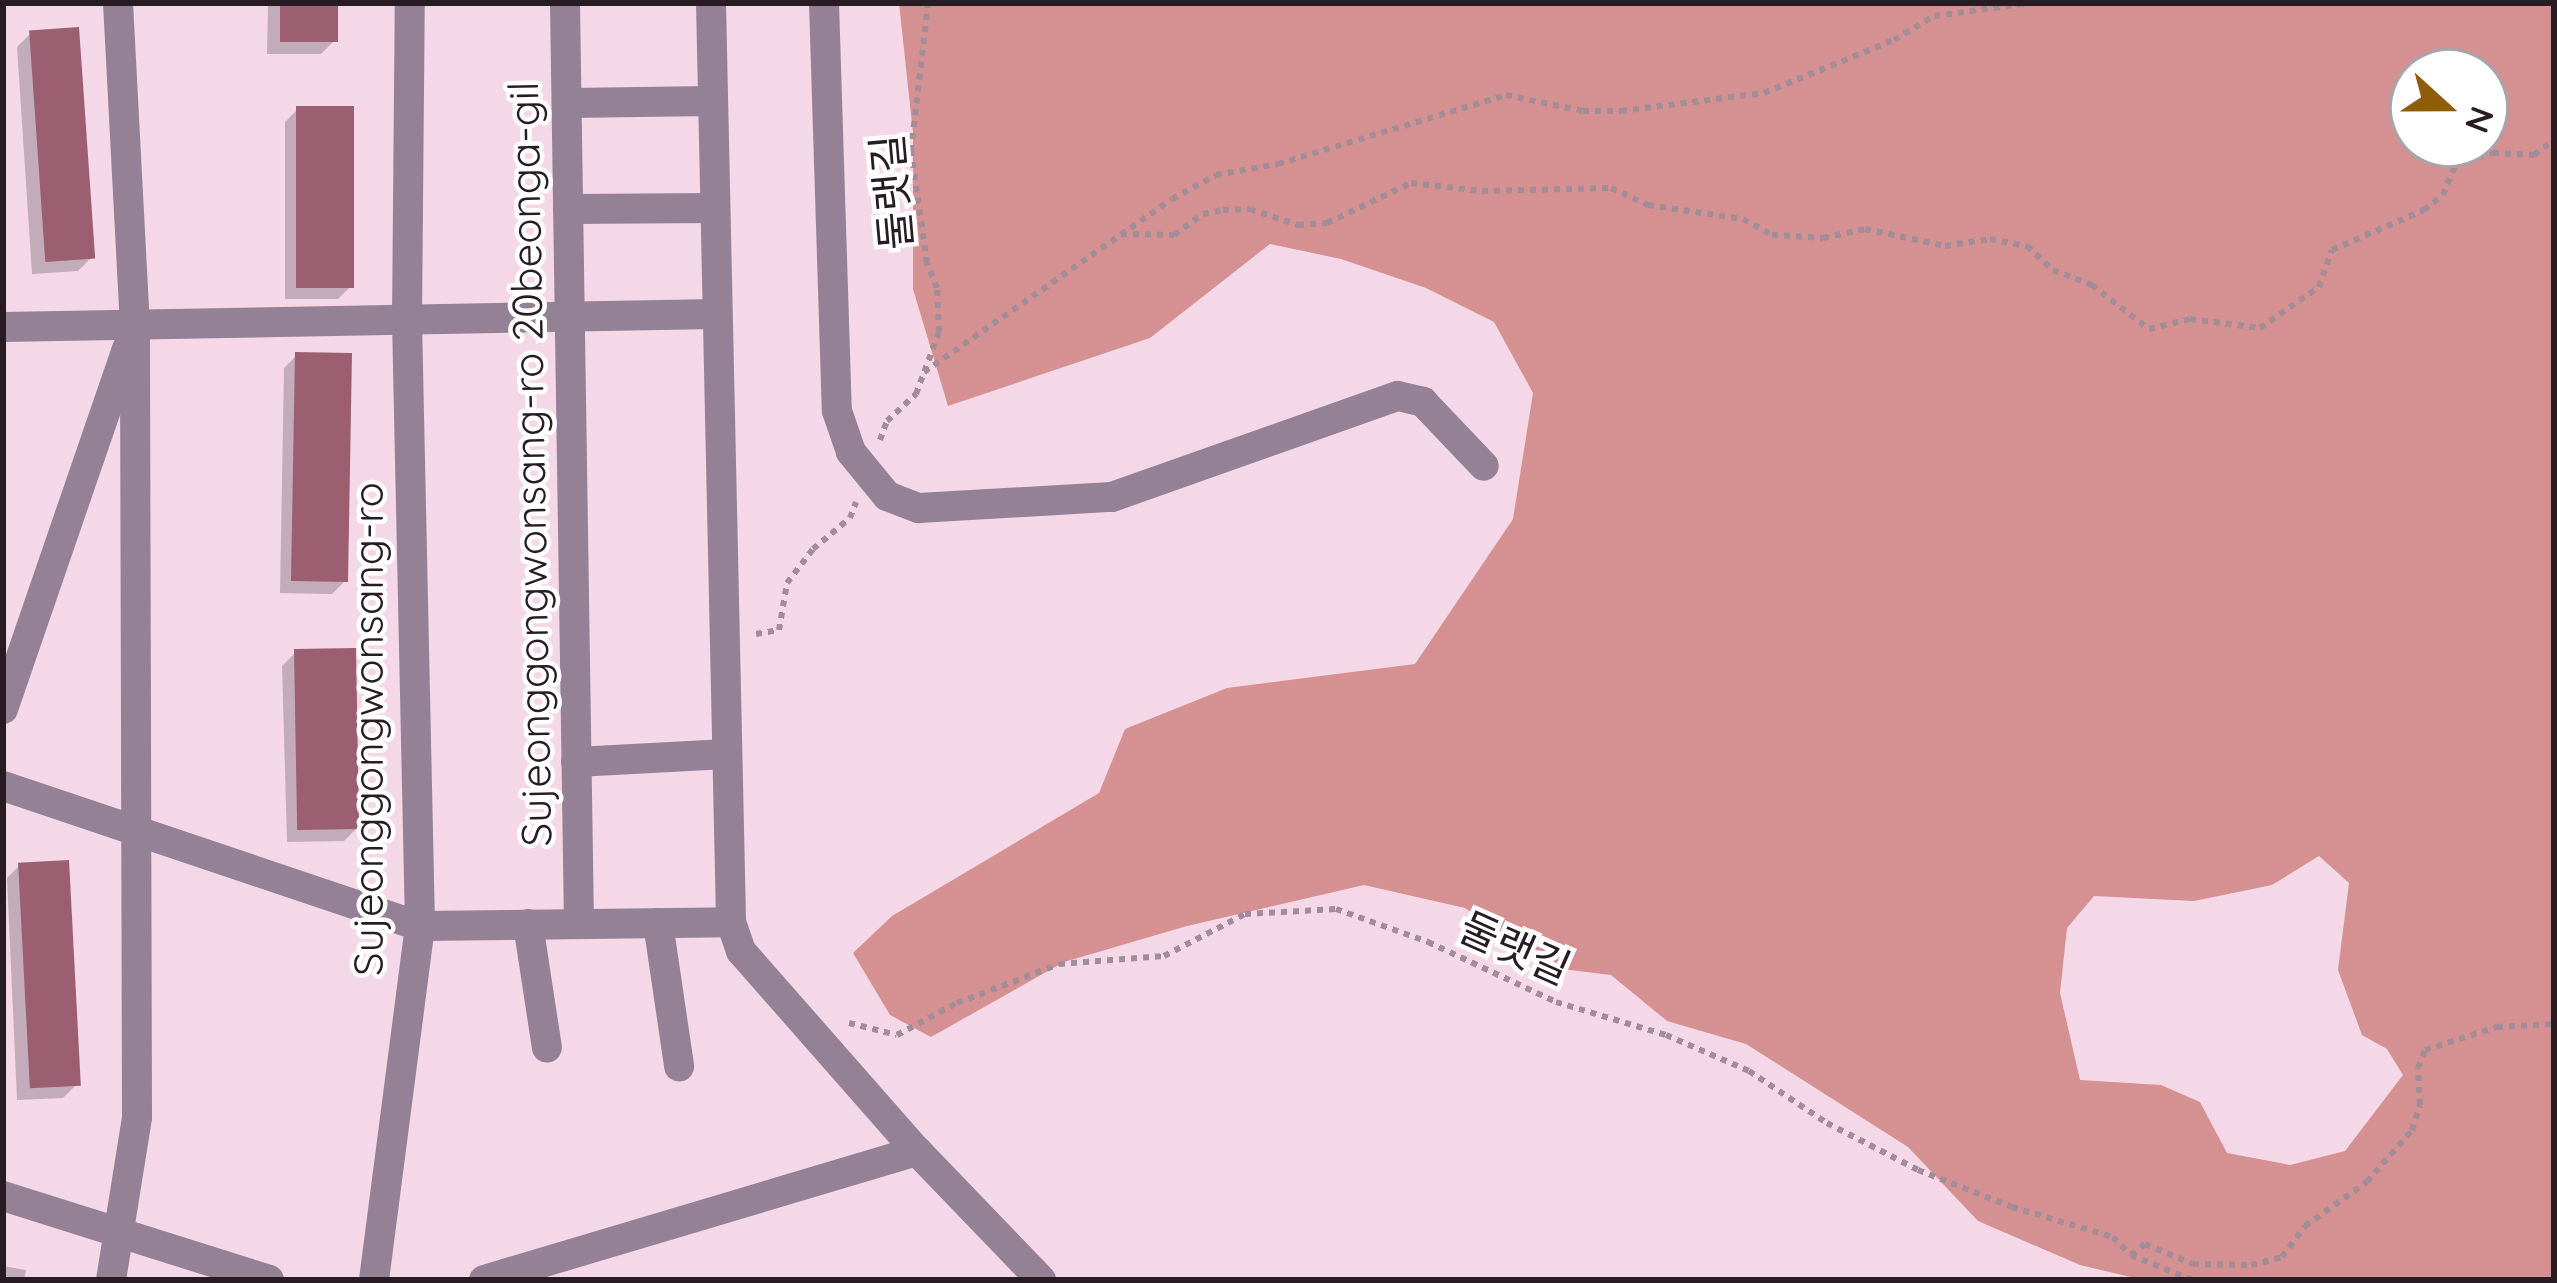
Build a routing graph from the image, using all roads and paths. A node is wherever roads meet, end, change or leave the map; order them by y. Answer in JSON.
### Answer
{"nodes":[{"id":1,"x":118,"y":3,"type":"edge"},
{"id":2,"x":410,"y":3,"type":"edge"},
{"id":3,"x":565,"y":3,"type":"edge"},
{"id":4,"x":711,"y":3,"type":"edge"},
{"id":5,"x":824,"y":3,"type":"edge"},
{"id":6,"x":928,"y":3,"type":"edge"},
{"id":7,"x":2030,"y":3,"type":"edge"},
{"id":8,"x":713,"y":101,"type":"junction"},
{"id":9,"x":567,"y":103,"type":"junction"},
{"id":10,"x":2554,"y":140,"type":"edge"},
{"id":11,"x":716,"y":208,"type":"junction"},
{"id":12,"x":568,"y":209,"type":"junction"},
{"id":13,"x":1121,"y":234,"type":"junction"},
{"id":14,"x":717,"y":314,"type":"junction"},
{"id":15,"x":570,"y":318,"type":"junction"},
{"id":16,"x":407,"y":320,"type":"junction"},
{"id":17,"x":3,"y":327,"type":"edge"},
{"id":18,"x":135,"y":327,"type":"junction"},
{"id":19,"x":924,"y":372,"type":"junction"},
{"id":20,"x":1484,"y":466,"type":"dead end"},
{"id":21,"x":867,"y":476,"type":"junction"},
{"id":22,"x":724,"y":640,"type":"junction"},
{"id":23,"x":3,"y":709,"type":"edge"},
{"id":24,"x":727,"y":754,"type":"junction"},
{"id":25,"x":577,"y":762,"type":"junction"},
{"id":26,"x":3,"y":786,"type":"edge"},
{"id":27,"x":137,"y":831,"type":"junction"},
{"id":28,"x":731,"y":922,"type":"junction"},
{"id":29,"x":658,"y":923,"type":"junction"},
{"id":30,"x":528,"y":924,"type":"junction"},
{"id":31,"x":579,"y":924,"type":"junction"},
{"id":32,"x":420,"y":926,"type":"junction"},
{"id":33,"x":788,"y":1005,"type":"junction"},
{"id":34,"x":2554,"y":1024,"type":"edge"},
{"id":35,"x":548,"y":1048,"type":"dead end"},
{"id":36,"x":679,"y":1066,"type":"dead end"},
{"id":37,"x":917,"y":1151,"type":"junction"},
{"id":38,"x":3,"y":1196,"type":"edge"},
{"id":39,"x":122,"y":1230,"type":"junction"},
{"id":40,"x":2131,"y":1255,"type":"junction"},
{"id":41,"x":111,"y":1280,"type":"edge"},
{"id":42,"x":269,"y":1280,"type":"edge"},
{"id":43,"x":374,"y":1280,"type":"edge"},
{"id":44,"x":484,"y":1280,"type":"edge"},
{"id":45,"x":1041,"y":1280,"type":"edge"},
{"id":46,"x":2192,"y":1280,"type":"edge"}],
"edges":[{"from":1,"to":18,"type":"street"},
{"from":2,"to":16,"type":"street","name":"Sujeonggongwonsang-ro"},
{"from":3,"to":9,"type":"street","name":"Sujeonggongwonsang-ro 20beonga-gil"},
{"from":4,"to":8,"type":"street"},
{"from":5,"to":21,"type":"street"},
{"from":6,"to":19,"type":"path","name":"둘랫길"},
{"from":7,"to":13,"type":"path"},
{"from":8,"to":9,"type":"street"},
{"from":8,"to":11,"type":"street"},
{"from":9,"to":12,"type":"street","name":"Sujeonggongwonsang-ro 20beonga-gil"},
{"from":10,"to":13,"type":"path"},
{"from":11,"to":12,"type":"street"},
{"from":11,"to":14,"type":"street"},
{"from":12,"to":15,"type":"street","name":"Sujeonggongwonsang-ro 20beonga-gil"},
{"from":13,"to":19,"type":"path"},
{"from":14,"to":15,"type":"street"},
{"from":14,"to":22,"type":"street"},
{"from":15,"to":16,"type":"street"},
{"from":15,"to":25,"type":"street","name":"Sujeonggongwonsang-ro 20beonga-gil"},
{"from":16,"to":18,"type":"street"},
{"from":16,"to":32,"type":"street","name":"Sujeonggongwonsang-ro"},
{"from":17,"to":18,"type":"street"},
{"from":18,"to":23,"type":"street"},
{"from":18,"to":27,"type":"street"},
{"from":19,"to":21,"type":"path","name":"둘랫길"},
{"from":20,"to":21,"type":"street"},
{"from":21,"to":22,"type":"path","name":"둘랫길"},
{"from":22,"to":24,"type":"street"},
{"from":24,"to":25,"type":"street"},
{"from":24,"to":28,"type":"street"},
{"from":25,"to":31,"type":"street","name":"Sujeonggongwonsang-ro 20beonga-gil"},
{"from":26,"to":27,"type":"street"},
{"from":27,"to":32,"type":"street"},
{"from":27,"to":39,"type":"street"},
{"from":28,"to":29,"type":"street"},
{"from":28,"to":33,"type":"street"},
{"from":29,"to":31,"type":"street"},
{"from":29,"to":36,"type":"street"},
{"from":30,"to":31,"type":"street"},
{"from":30,"to":32,"type":"street"},
{"from":30,"to":35,"type":"street"},
{"from":32,"to":43,"type":"street","name":"Sujeonggongwonsang-ro"},
{"from":33,"to":37,"type":"street"},
{"from":33,"to":40,"type":"path","name":"둘랫길"},
{"from":34,"to":40,"type":"path"},
{"from":37,"to":44,"type":"street"},
{"from":37,"to":45,"type":"street"},
{"from":38,"to":39,"type":"street"},
{"from":39,"to":41,"type":"street"},
{"from":39,"to":42,"type":"street"},
{"from":40,"to":46,"type":"path","name":"둘랫길"}]}
